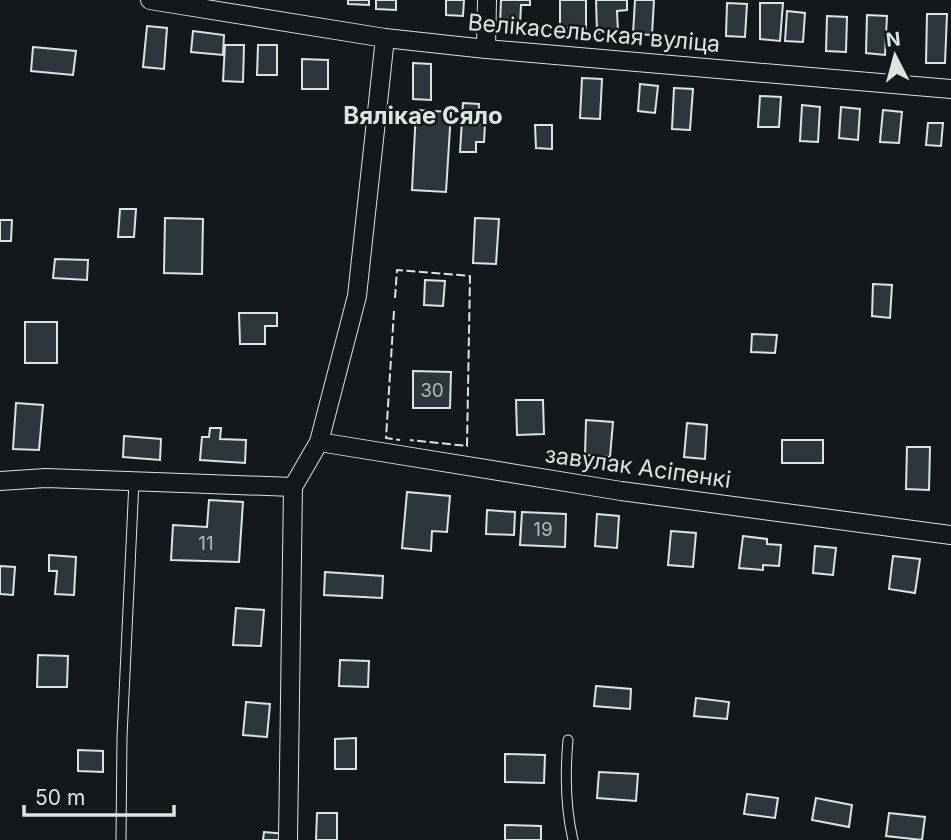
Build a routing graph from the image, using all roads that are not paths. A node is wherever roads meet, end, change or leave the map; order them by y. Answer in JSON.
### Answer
{"nodes":[{"id":1,"x":150,"y":0,"type":"edge"},
{"id":2,"x":487,"y":0,"type":"edge"},
{"id":3,"x":385,"y":38,"type":"junction"},
{"id":4,"x":486,"y":49,"type":"junction"},
{"id":5,"x":951,"y":89,"type":"edge"},
{"id":6,"x":319,"y":442,"type":"junction"},
{"id":7,"x":0,"y":481,"type":"edge"},
{"id":8,"x":134,"y":481,"type":"junction"},
{"id":9,"x":293,"y":487,"type":"junction"},
{"id":10,"x":951,"y":535,"type":"edge"},
{"id":11,"x":568,"y":740,"type":"dead end"},
{"id":12,"x":121,"y":840,"type":"edge"},
{"id":13,"x":288,"y":840,"type":"edge"},
{"id":14,"x":573,"y":840,"type":"edge"}],
"edges":[{"from":1,"to":3,"type":"street","name":"Велікасельская вуліца"},
{"from":2,"to":4,"type":"street"},
{"from":3,"to":4,"type":"street","name":"Велікасельская вуліца"},
{"from":3,"to":6,"type":"street"},
{"from":4,"to":5,"type":"street","name":"Велікасельская вуліца"},
{"from":6,"to":9,"type":"street"},
{"from":6,"to":10,"type":"street","name":"завулак Асіпенкі"},
{"from":7,"to":8,"type":"street"},
{"from":8,"to":9,"type":"street"},
{"from":8,"to":12,"type":"lane"},
{"from":9,"to":13,"type":"street"},
{"from":11,"to":14,"type":"lane"}]}
